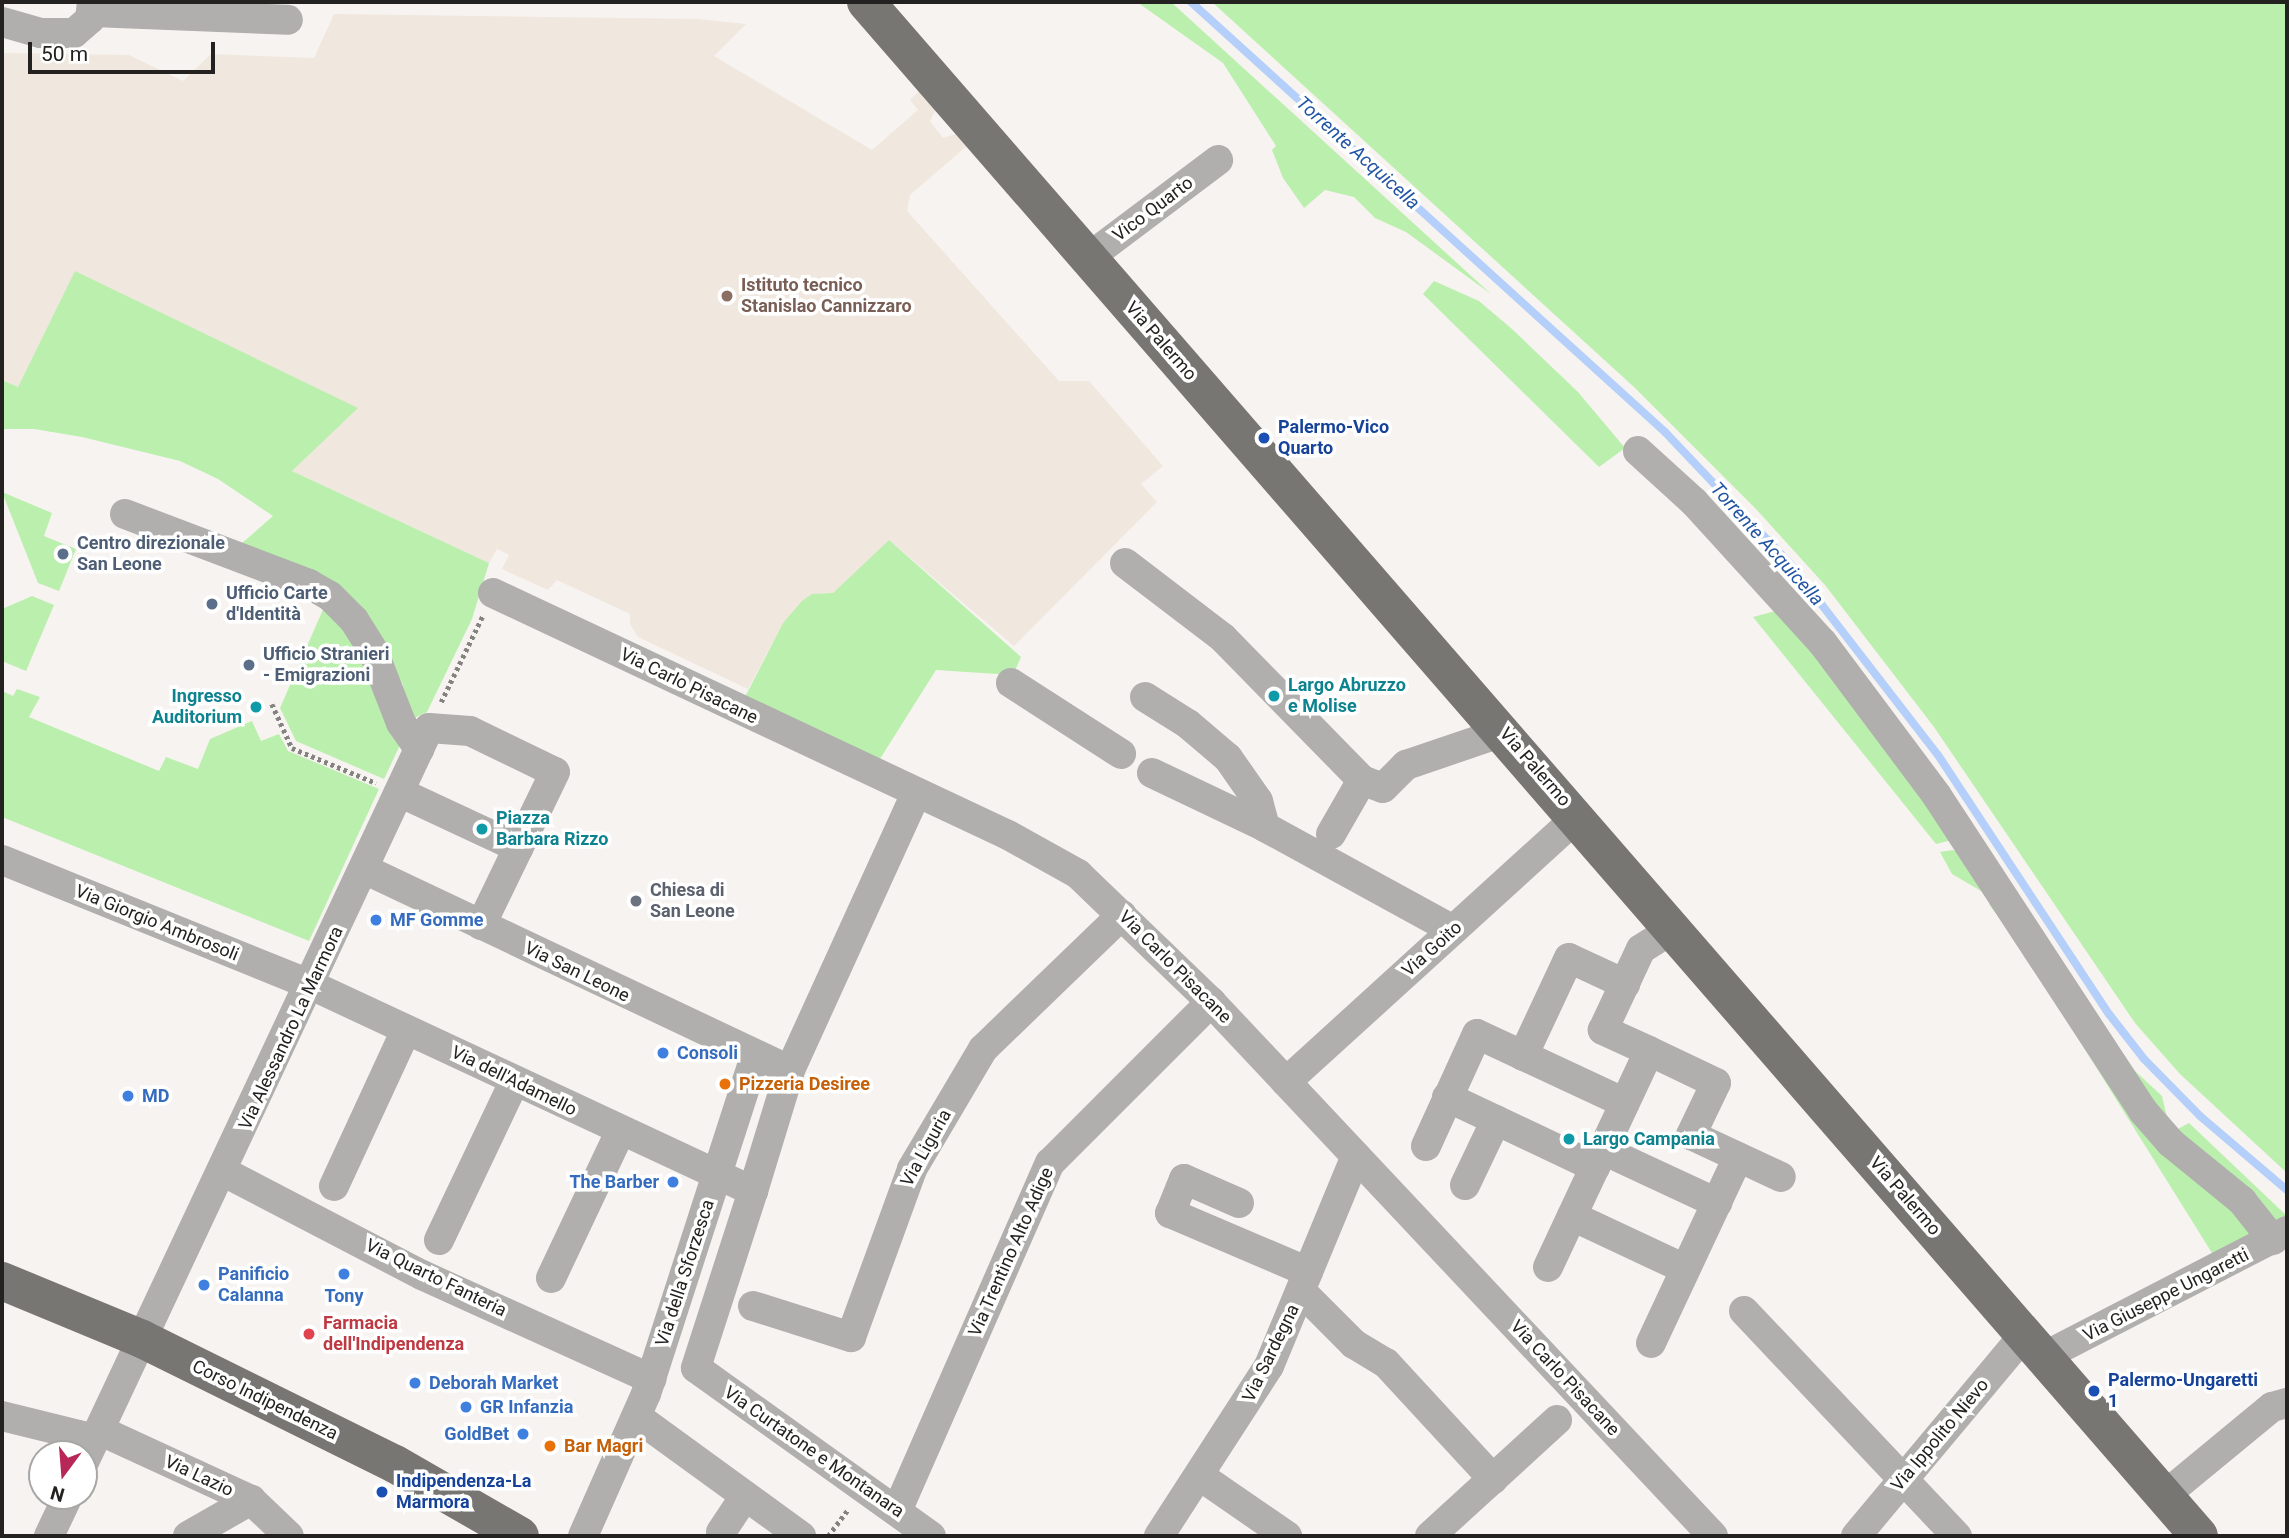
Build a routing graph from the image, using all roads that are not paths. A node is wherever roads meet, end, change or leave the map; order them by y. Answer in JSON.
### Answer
{"nodes":[{"id":1,"x":866,"y":2,"type":"edge"},
{"id":2,"x":92,"y":7,"type":"edge"},
{"id":3,"x":288,"y":20,"type":"dead end"},
{"id":4,"x":2,"y":22,"type":"edge"},
{"id":5,"x":1218,"y":160,"type":"dead end"},
{"id":6,"x":1088,"y":258,"type":"junction"},
{"id":7,"x":1638,"y":451,"type":"dead end"},
{"id":8,"x":125,"y":514,"type":"dead end"},
{"id":9,"x":1125,"y":562,"type":"dead end"},
{"id":10,"x":493,"y":593,"type":"road end"},
{"id":11,"x":1011,"y":683,"type":"dead end"},
{"id":12,"x":1145,"y":697,"type":"dead end"},
{"id":13,"x":1503,"y":732,"type":"junction"},
{"id":14,"x":424,"y":738,"type":"junction"},
{"id":15,"x":1121,"y":754,"type":"dead end"},
{"id":16,"x":1152,"y":773,"type":"dead end"},
{"id":17,"x":1362,"y":780,"type":"junction"},
{"id":18,"x":400,"y":792,"type":"junction"},
{"id":19,"x":916,"y":794,"type":"junction"},
{"id":20,"x":1578,"y":816,"type":"junction"},
{"id":21,"x":1265,"y":827,"type":"junction"},
{"id":22,"x":1331,"y":834,"type":"dead end"},
{"id":23,"x":519,"y":848,"type":"junction"},
{"id":24,"x":2,"y":860,"type":"edge"},
{"id":25,"x":364,"y":869,"type":"junction"},
{"id":26,"x":1122,"y":915,"type":"junction"},
{"id":27,"x":481,"y":925,"type":"junction"},
{"id":28,"x":1674,"y":928,"type":"junction"},
{"id":29,"x":1453,"y":930,"type":"junction"},
{"id":30,"x":1625,"y":984,"type":"junction"},
{"id":31,"x":311,"y":985,"type":"junction"},
{"id":32,"x":1211,"y":1002,"type":"junction"},
{"id":33,"x":406,"y":1030,"type":"junction"},
{"id":34,"x":1649,"y":1051,"type":"junction"},
{"id":35,"x":755,"y":1056,"type":"junction"},
{"id":36,"x":1523,"y":1056,"type":"junction"},
{"id":37,"x":790,"y":1070,"type":"junction"},
{"id":38,"x":514,"y":1082,"type":"junction"},
{"id":39,"x":1286,"y":1082,"type":"junction"},
{"id":40,"x":1447,"y":1097,"type":"junction"},
{"id":41,"x":1625,"y":1103,"type":"junction"},
{"id":42,"x":1496,"y":1120,"type":"junction"},
{"id":43,"x":620,"y":1132,"type":"junction"},
{"id":44,"x":1426,"y":1146,"type":"dead end"},
{"id":45,"x":1356,"y":1156,"type":"junction"},
{"id":46,"x":1738,"y":1157,"type":"junction"},
{"id":47,"x":1599,"y":1159,"type":"junction"},
{"id":48,"x":224,"y":1172,"type":"junction"},
{"id":49,"x":716,"y":1177,"type":"junction"},
{"id":50,"x":1781,"y":1177,"type":"dead end"},
{"id":51,"x":1465,"y":1185,"type":"dead end"},
{"id":52,"x":334,"y":1186,"type":"dead end"},
{"id":53,"x":753,"y":1191,"type":"junction"},
{"id":54,"x":1239,"y":1203,"type":"dead end"},
{"id":55,"x":1717,"y":1203,"type":"junction"},
{"id":56,"x":1572,"y":1216,"type":"junction"},
{"id":57,"x":2280,"y":1236,"type":"edge"},
{"id":58,"x":439,"y":1240,"type":"dead end"},
{"id":59,"x":1548,"y":1267,"type":"dead end"},
{"id":60,"x":1685,"y":1269,"type":"junction"},
{"id":61,"x":551,"y":1278,"type":"dead end"},
{"id":62,"x":2,"y":1281,"type":"edge"},
{"id":63,"x":1304,"y":1282,"type":"junction"},
{"id":64,"x":753,"y":1306,"type":"dead end"},
{"id":65,"x":1744,"y":1311,"type":"dead end"},
{"id":66,"x":142,"y":1339,"type":"junction"},
{"id":67,"x":1651,"y":1343,"type":"dead end"},
{"id":68,"x":2034,"y":1346,"type":"junction"},
{"id":69,"x":651,"y":1379,"type":"junction"},
{"id":70,"x":2282,"y":1412,"type":"edge"},
{"id":71,"x":2,"y":1416,"type":"edge"},
{"id":72,"x":638,"y":1417,"type":"junction"},
{"id":73,"x":1557,"y":1420,"type":"dead end"},
{"id":74,"x":82,"y":1440,"type":"edge"},
{"id":75,"x":93,"y":1440,"type":"edge"},
{"id":76,"x":98,"y":1445,"type":"edge"},
{"id":77,"x":1199,"y":1476,"type":"junction"},
{"id":78,"x":1493,"y":1479,"type":"junction"},
{"id":79,"x":1903,"y":1479,"type":"junction"},
{"id":80,"x":746,"y":1496,"type":"junction"},
{"id":81,"x":2164,"y":1496,"type":"junction"},
{"id":82,"x":251,"y":1500,"type":"junction"},
{"id":83,"x":61,"y":1510,"type":"edge"},
{"id":84,"x":897,"y":1510,"type":"junction"},
{"id":85,"x":721,"y":1532,"type":"dead end"},
{"id":86,"x":49,"y":1536,"type":"edge"},
{"id":87,"x":188,"y":1536,"type":"edge"},
{"id":88,"x":289,"y":1536,"type":"edge"},
{"id":89,"x":520,"y":1536,"type":"edge"},
{"id":90,"x":583,"y":1536,"type":"edge"},
{"id":91,"x":801,"y":1536,"type":"edge"},
{"id":92,"x":932,"y":1536,"type":"edge"},
{"id":93,"x":1159,"y":1536,"type":"edge"},
{"id":94,"x":1287,"y":1536,"type":"edge"},
{"id":95,"x":1430,"y":1536,"type":"edge"},
{"id":96,"x":1713,"y":1536,"type":"edge"},
{"id":97,"x":1856,"y":1536,"type":"edge"},
{"id":98,"x":1957,"y":1536,"type":"edge"},
{"id":99,"x":2199,"y":1536,"type":"edge"}],
"edges":[{"from":1,"to":6,"type":"main road","name":"Via Palermo"},
{"from":2,"to":3,"type":"street"},
{"from":2,"to":4,"type":"street"},
{"from":5,"to":6,"type":"street","name":"Vico Quarto"},
{"from":6,"to":13,"type":"main road","name":"Via Palermo"},
{"from":7,"to":57,"type":"street"},
{"from":8,"to":14,"type":"street"},
{"from":9,"to":17,"type":"street"},
{"from":10,"to":19,"type":"street","name":"Via Carlo Pisacane"},
{"from":11,"to":15,"type":"street"},
{"from":12,"to":21,"type":"street"},
{"from":13,"to":17,"type":"street"},
{"from":13,"to":20,"type":"main road","name":"Via Palermo"},
{"from":14,"to":18,"type":"street","name":"Via Alessandro La Marmora"},
{"from":14,"to":23,"type":"street"},
{"from":16,"to":21,"type":"street"},
{"from":17,"to":22,"type":"street"},
{"from":18,"to":23,"type":"street"},
{"from":18,"to":25,"type":"street","name":"Via Alessandro La Marmora"},
{"from":19,"to":26,"type":"street","name":"Via Carlo Pisacane"},
{"from":19,"to":37,"type":"street"},
{"from":20,"to":28,"type":"main road","name":"Via Palermo"},
{"from":20,"to":29,"type":"street","name":"Via Goito"},
{"from":21,"to":29,"type":"street"},
{"from":23,"to":27,"type":"street"},
{"from":24,"to":31,"type":"street","name":"Via Giorgio Ambrosoli"},
{"from":25,"to":27,"type":"street","name":"Via San Leone"},
{"from":25,"to":31,"type":"street","name":"Via Alessandro La Marmora"},
{"from":26,"to":32,"type":"street","name":"Via Carlo Pisacane"},
{"from":26,"to":64,"type":"street","name":"Via Liguria"},
{"from":27,"to":35,"type":"street","name":"Via San Leone"},
{"from":28,"to":30,"type":"street"},
{"from":28,"to":68,"type":"main road","name":"Via Palermo"},
{"from":29,"to":39,"type":"street","name":"Via Goito"},
{"from":30,"to":34,"type":"street"},
{"from":30,"to":36,"type":"street"},
{"from":31,"to":33,"type":"street","name":"Via dell'Adamello"},
{"from":31,"to":48,"type":"street","name":"Via Alessandro La Marmora"},
{"from":32,"to":39,"type":"street","name":"Via Carlo Pisacane"},
{"from":32,"to":84,"type":"street","name":"Via Trentino Alto Adige"},
{"from":33,"to":38,"type":"street","name":"Via dell'Adamello"},
{"from":33,"to":52,"type":"street"},
{"from":34,"to":41,"type":"street"},
{"from":34,"to":46,"type":"street"},
{"from":35,"to":37,"type":"street","name":"Via San Leone"},
{"from":35,"to":49,"type":"street"},
{"from":36,"to":40,"type":"street"},
{"from":36,"to":41,"type":"street"},
{"from":37,"to":53,"type":"street"},
{"from":38,"to":43,"type":"street","name":"Via dell'Adamello"},
{"from":38,"to":58,"type":"street"},
{"from":39,"to":45,"type":"street","name":"Via Carlo Pisacane"},
{"from":40,"to":42,"type":"street"},
{"from":40,"to":44,"type":"street"},
{"from":41,"to":47,"type":"street"},
{"from":42,"to":47,"type":"street"},
{"from":42,"to":51,"type":"street"},
{"from":43,"to":49,"type":"street","name":"Via dell'Adamello"},
{"from":43,"to":61,"type":"street"},
{"from":45,"to":63,"type":"street","name":"Via Sardegna"},
{"from":45,"to":96,"type":"street","name":"Via Carlo Pisacane"},
{"from":46,"to":50,"type":"street"},
{"from":46,"to":55,"type":"street"},
{"from":47,"to":55,"type":"street"},
{"from":47,"to":56,"type":"street"},
{"from":48,"to":66,"type":"street","name":"Via Alessandro La Marmora"},
{"from":48,"to":69,"type":"street","name":"Via Quarto Fanteria"},
{"from":49,"to":53,"type":"street","name":"Via della Sforzesca"},
{"from":49,"to":69,"type":"street","name":"Via della Sforzesca"},
{"from":53,"to":84,"type":"street","name":"Via Curtatone e Montanara"},
{"from":54,"to":63,"type":"street"},
{"from":55,"to":60,"type":"street"},
{"from":56,"to":59,"type":"street"},
{"from":56,"to":60,"type":"street"},
{"from":57,"to":68,"type":"street","name":"Via Giuseppe Ungaretti"},
{"from":60,"to":67,"type":"street"},
{"from":62,"to":66,"type":"main road","name":"Corso Indipendenza"},
{"from":63,"to":77,"type":"street","name":"Via Sardegna"},
{"from":63,"to":78,"type":"street"},
{"from":65,"to":79,"type":"street"},
{"from":66,"to":75,"type":"street","name":"Via Alessandro La Marmora"},
{"from":66,"to":89,"type":"main road","name":"Corso Indipendenza"},
{"from":68,"to":79,"type":"street","name":"Via Ippolito Nievo"},
{"from":68,"to":81,"type":"main road","name":"Via Palermo"},
{"from":69,"to":72,"type":"street","name":"Via della Sforzesca"},
{"from":70,"to":81,"type":"street"},
{"from":71,"to":74,"type":"street","name":"Via Lazio"},
{"from":72,"to":80,"type":"street"},
{"from":72,"to":90,"type":"street","name":"Via della Sforzesca"},
{"from":73,"to":78,"type":"street"},
{"from":76,"to":82,"type":"street","name":"Via Lazio"},
{"from":77,"to":93,"type":"street","name":"Via Sardegna"},
{"from":77,"to":94,"type":"street"},
{"from":78,"to":95,"type":"street"},
{"from":79,"to":97,"type":"street","name":"Via Ippolito Nievo"},
{"from":79,"to":98,"type":"street"},
{"from":80,"to":85,"type":"street"},
{"from":80,"to":91,"type":"street"},
{"from":81,"to":99,"type":"main road","name":"Via Palermo"},
{"from":82,"to":87,"type":"street"},
{"from":82,"to":88,"type":"street","name":"Via Lazio"},
{"from":83,"to":86,"type":"street"},
{"from":84,"to":92,"type":"street","name":"Via Curtatone e Montanara"}]}
